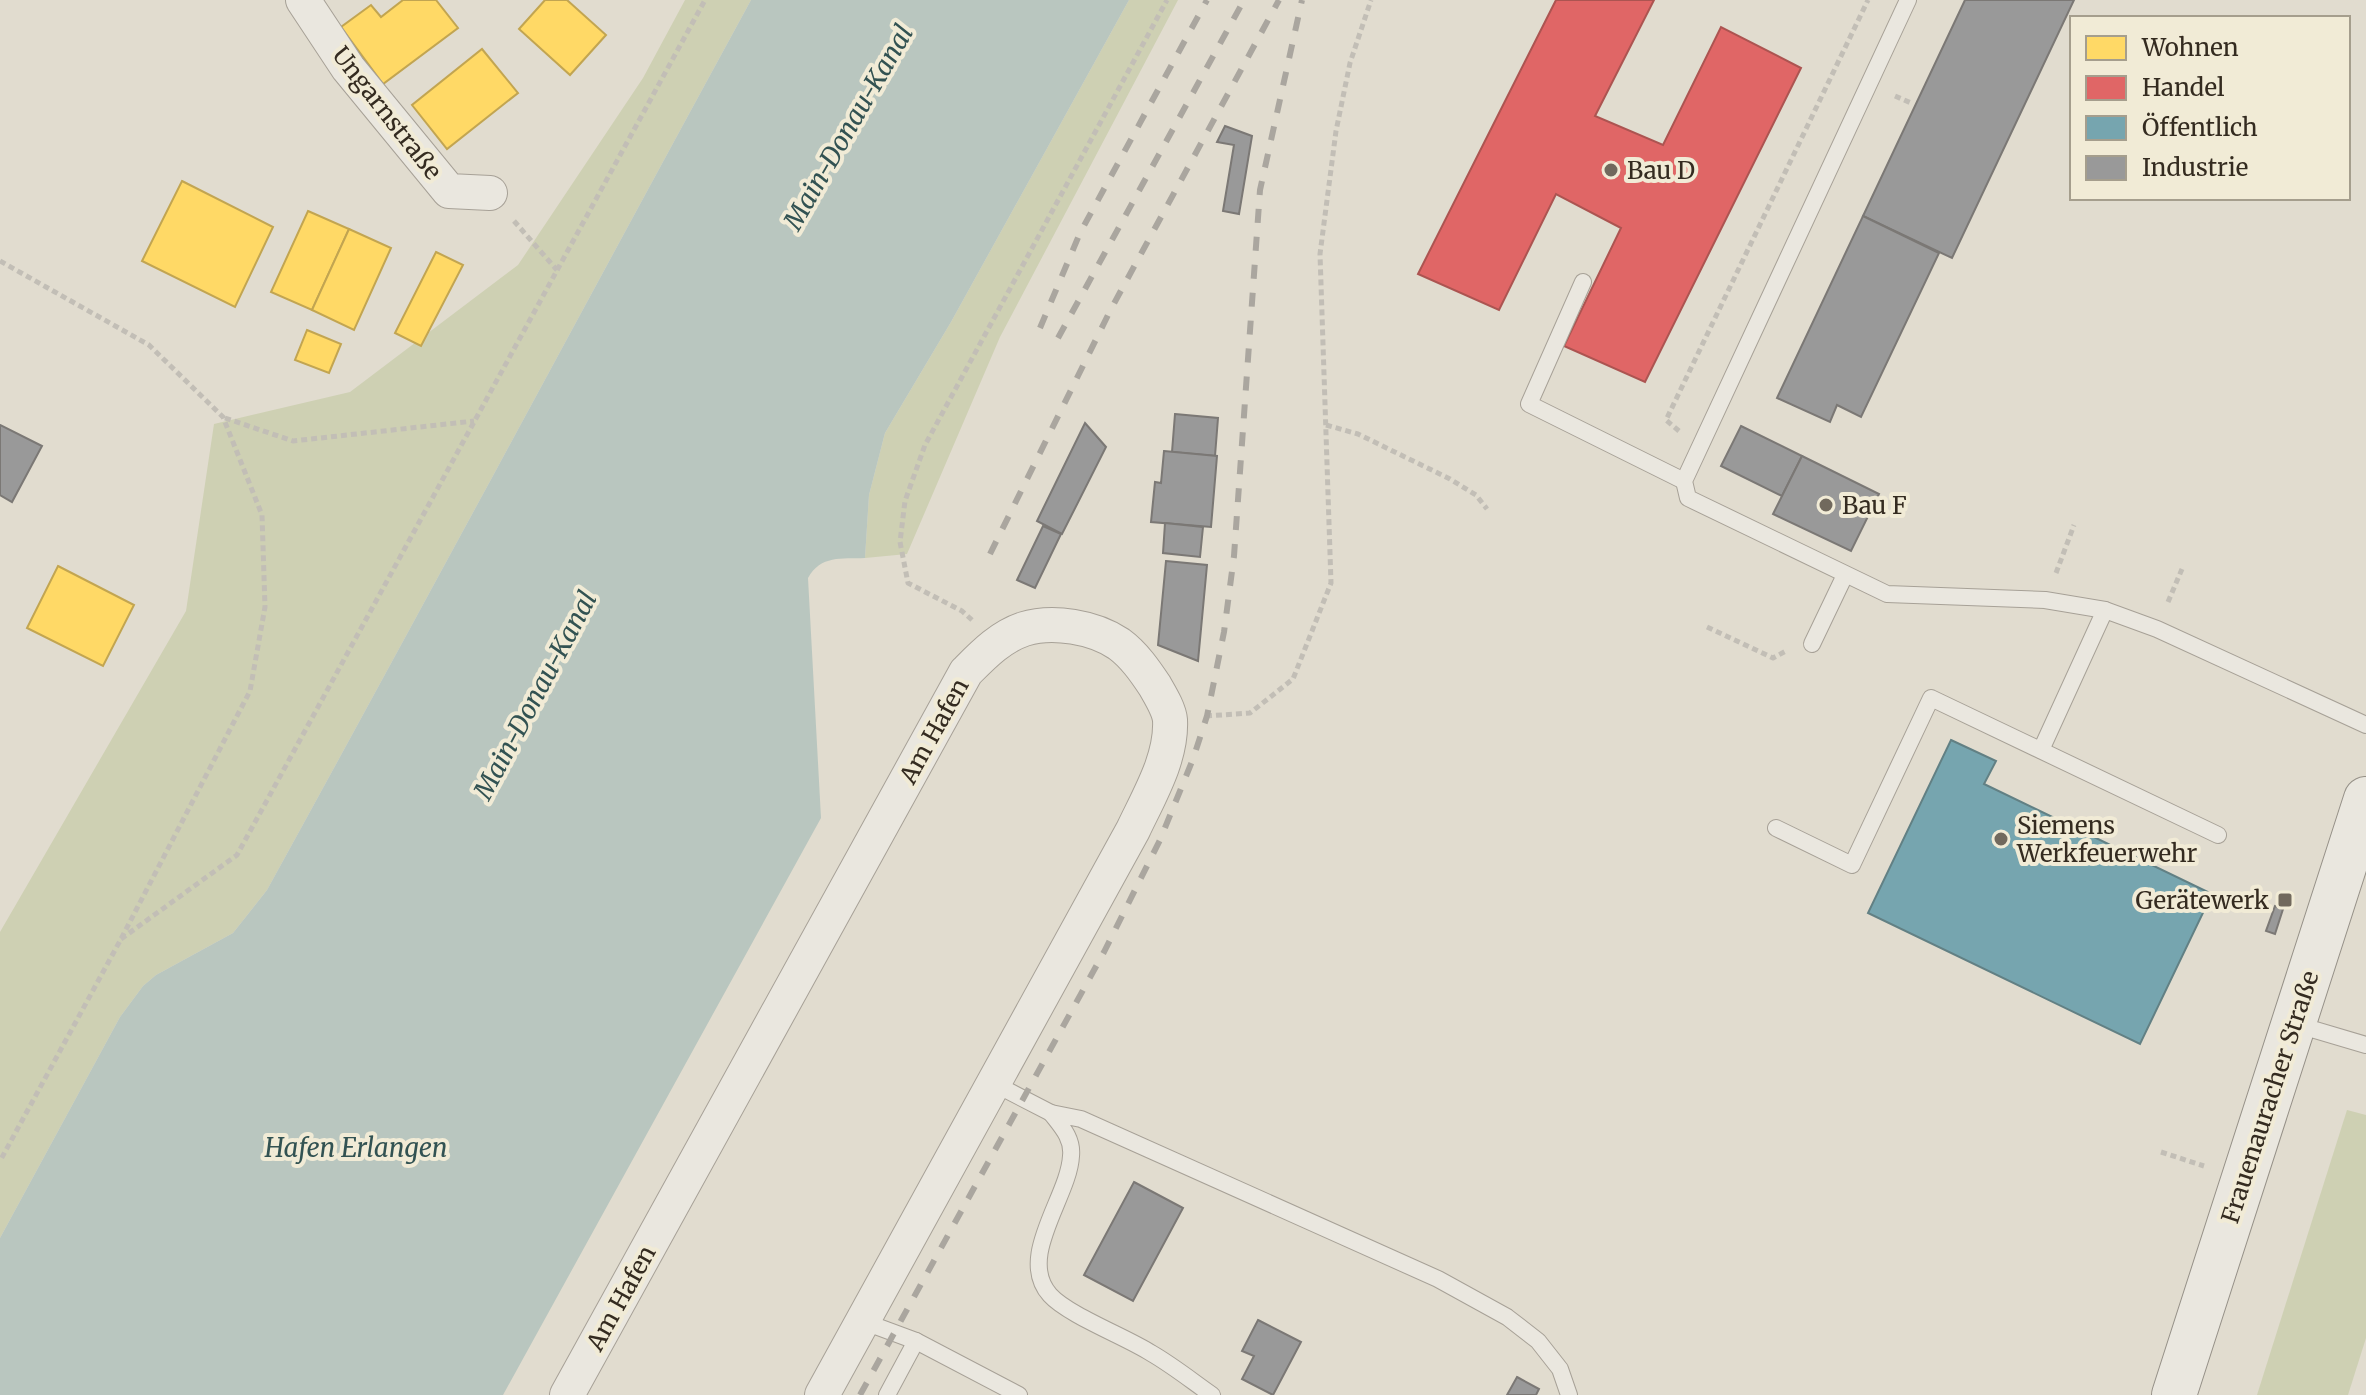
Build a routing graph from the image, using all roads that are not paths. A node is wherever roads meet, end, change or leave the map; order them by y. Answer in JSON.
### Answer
{"nodes":[{"id":1,"x":303,"y":0,"type":"edge"},
{"id":2,"x":1908,"y":0,"type":"edge"},
{"id":3,"x":490,"y":193,"type":"road end"},
{"id":4,"x":1583,"y":282,"type":"dead end"},
{"id":5,"x":1684,"y":481,"type":"junction"},
{"id":6,"x":1845,"y":575,"type":"junction"},
{"id":7,"x":2105,"y":610,"type":"junction"},
{"id":8,"x":1812,"y":644,"type":"dead end"},
{"id":9,"x":2366,"y":725,"type":"edge"},
{"id":10,"x":2041,"y":750,"type":"junction"},
{"id":11,"x":2366,"y":799,"type":"edge"},
{"id":12,"x":1776,"y":828,"type":"dead end"},
{"id":13,"x":2218,"y":835,"type":"dead end"},
{"id":14,"x":2293,"y":1024,"type":"junction"},
{"id":15,"x":2366,"y":1045,"type":"edge"},
{"id":16,"x":993,"y":1083,"type":"junction"},
{"id":17,"x":1051,"y":1113,"type":"junction"},
{"id":18,"x":862,"y":1321,"type":"junction"},
{"id":19,"x":916,"y":1341,"type":"junction"},
{"id":20,"x":567,"y":1395,"type":"edge"},
{"id":21,"x":822,"y":1395,"type":"edge"},
{"id":22,"x":887,"y":1395,"type":"edge"},
{"id":23,"x":1019,"y":1395,"type":"edge"},
{"id":24,"x":1212,"y":1395,"type":"edge"},
{"id":25,"x":1569,"y":1395,"type":"edge"},
{"id":26,"x":2174,"y":1395,"type":"edge"}],
"edges":[{"from":1,"to":3,"type":"street","name":"Ungarnstraße"},
{"from":2,"to":5,"type":"lane"},
{"from":4,"to":5,"type":"lane"},
{"from":5,"to":6,"type":"lane"},
{"from":6,"to":7,"type":"lane"},
{"from":6,"to":8,"type":"lane"},
{"from":7,"to":9,"type":"lane"},
{"from":7,"to":10,"type":"lane"},
{"from":10,"to":12,"type":"lane"},
{"from":10,"to":13,"type":"lane"},
{"from":11,"to":14,"type":"main road","name":"Frauenauracher Straße"},
{"from":14,"to":15,"type":"lane"},
{"from":14,"to":26,"type":"main road","name":"Frauenauracher Straße"},
{"from":16,"to":17,"type":"lane"},
{"from":16,"to":18,"type":"street"},
{"from":16,"to":20,"type":"street","name":"Am Hafen"},
{"from":17,"to":24,"type":"lane"},
{"from":17,"to":25,"type":"lane"},
{"from":18,"to":19,"type":"lane"},
{"from":18,"to":21,"type":"street"},
{"from":19,"to":22,"type":"lane"},
{"from":19,"to":23,"type":"lane"}]}
